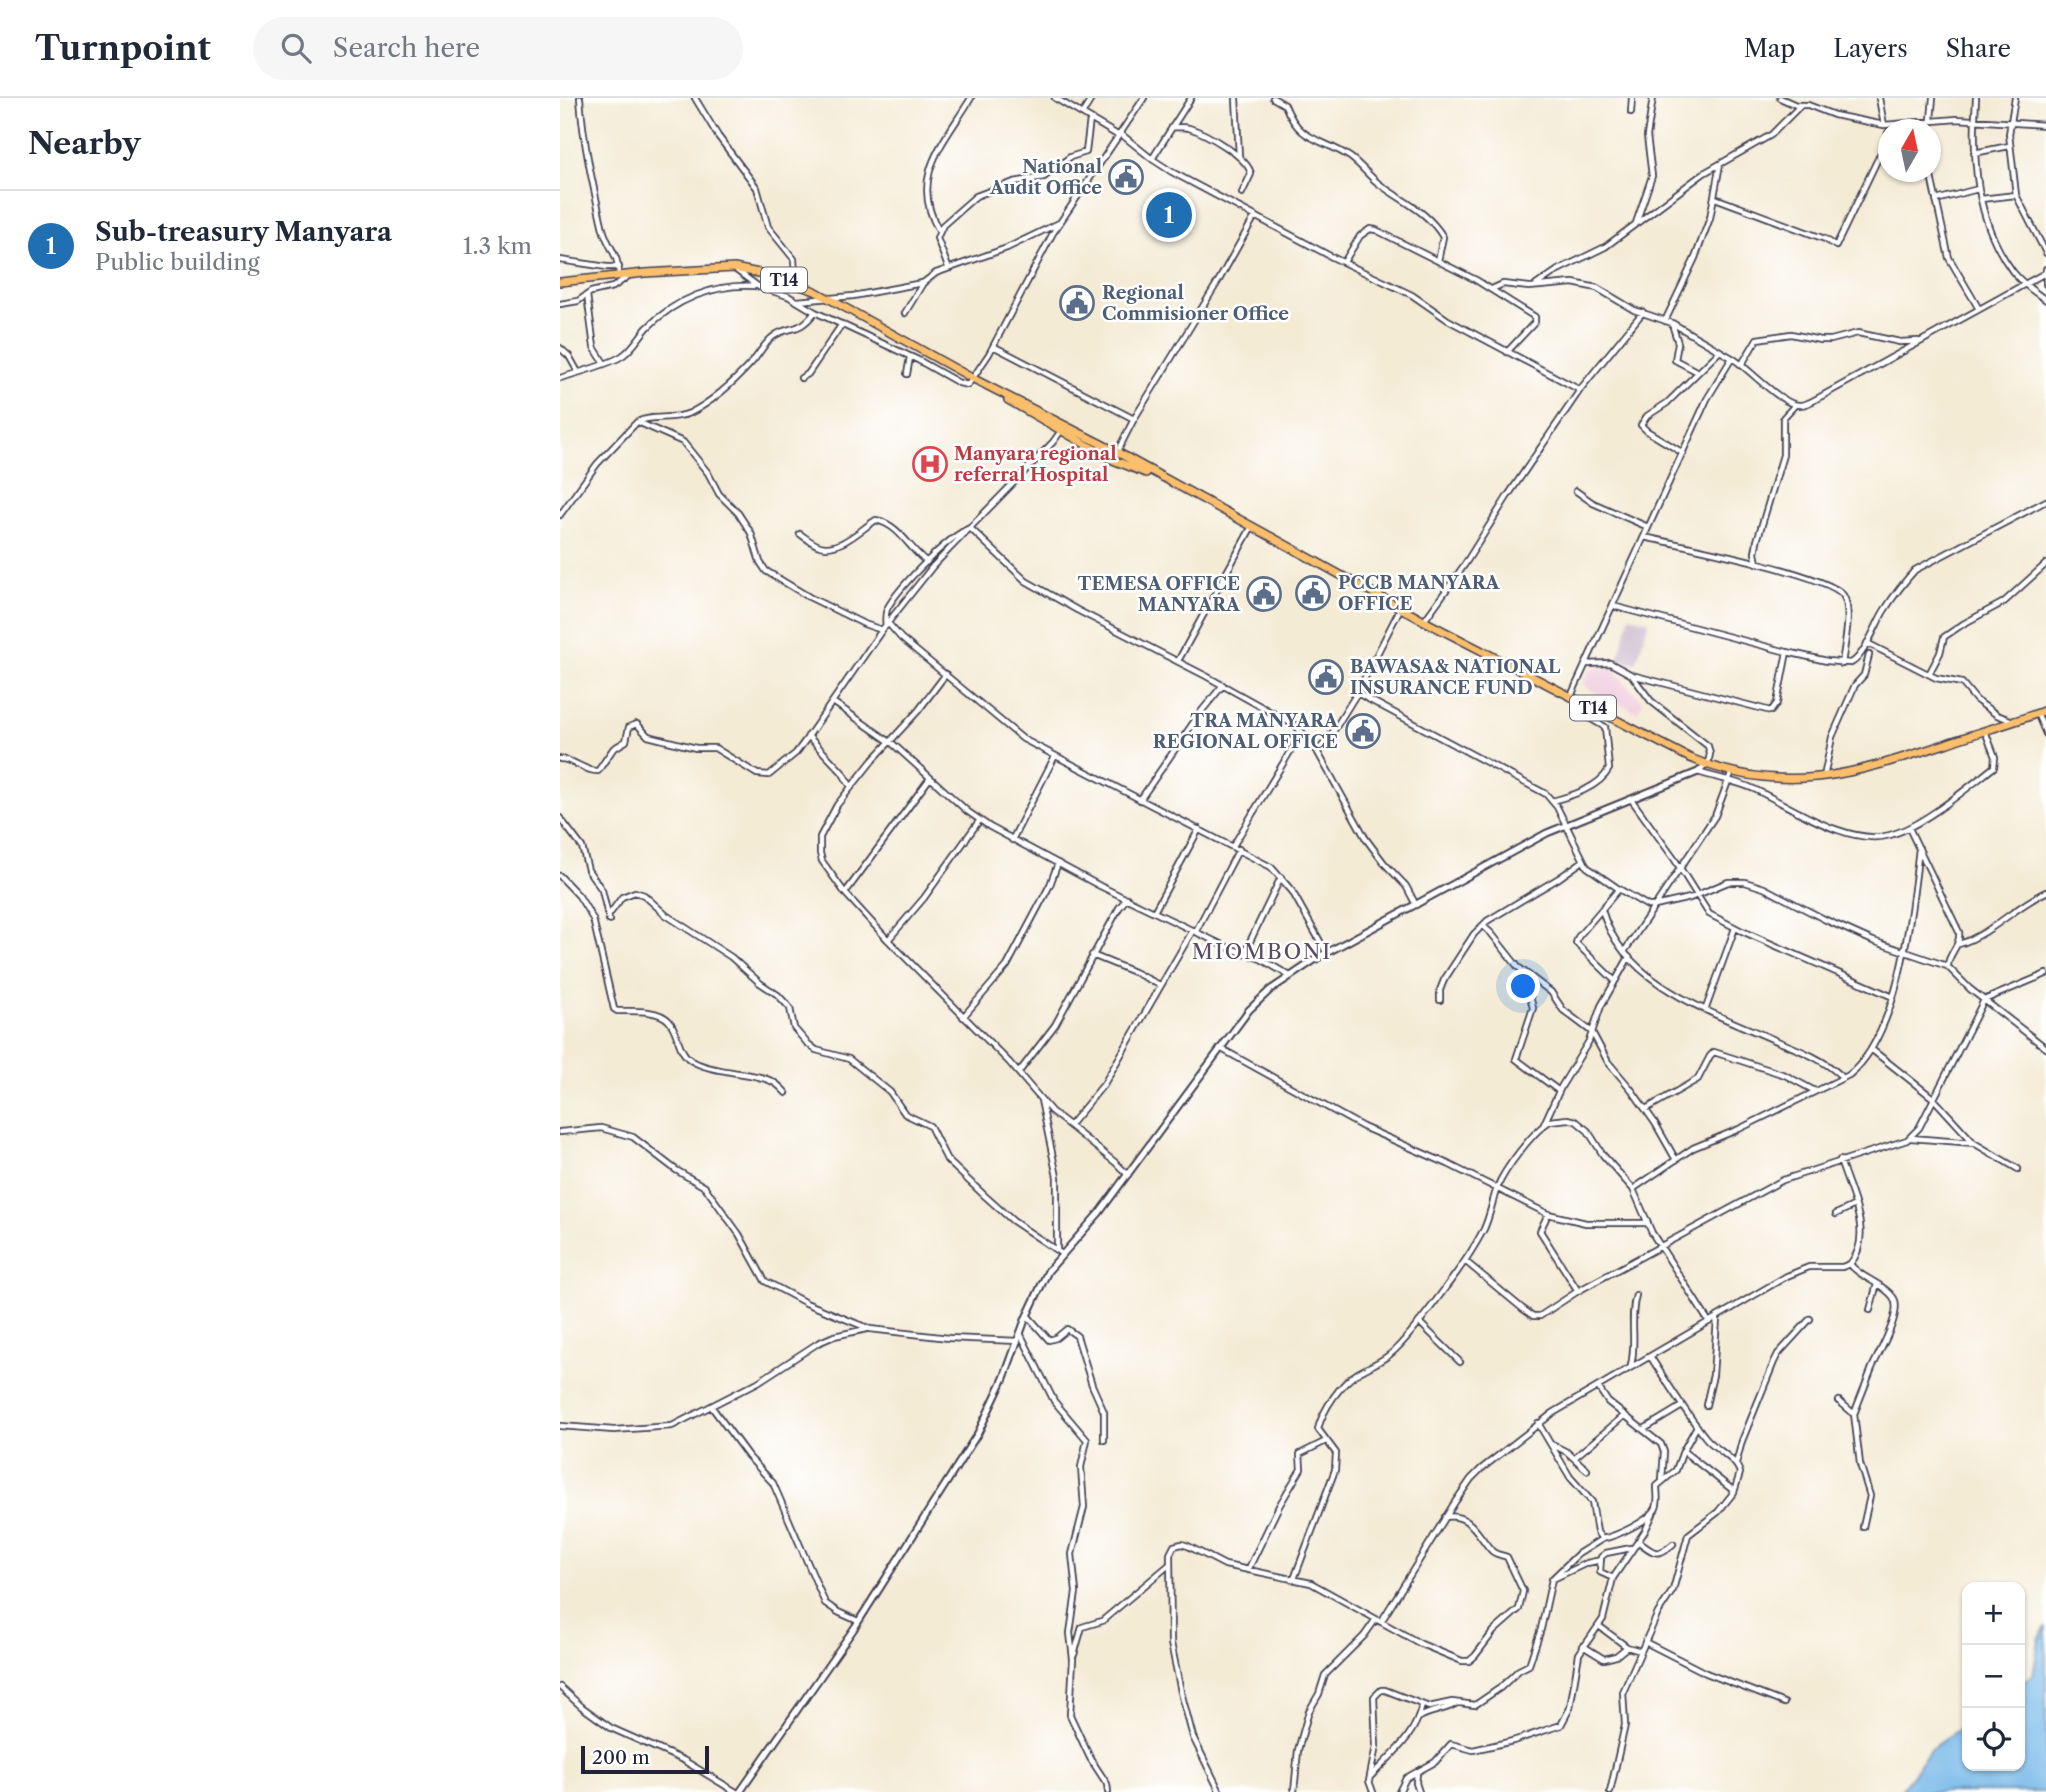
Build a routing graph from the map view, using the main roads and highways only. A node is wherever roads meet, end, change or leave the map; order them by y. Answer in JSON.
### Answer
{"nodes":[{"id":1,"x":560,"y":282,"type":"edge"},
{"id":2,"x":2046,"y":710,"type":"edge"}],
"edges":[{"from":1,"to":2,"type":"highway","number":"T14"}]}
